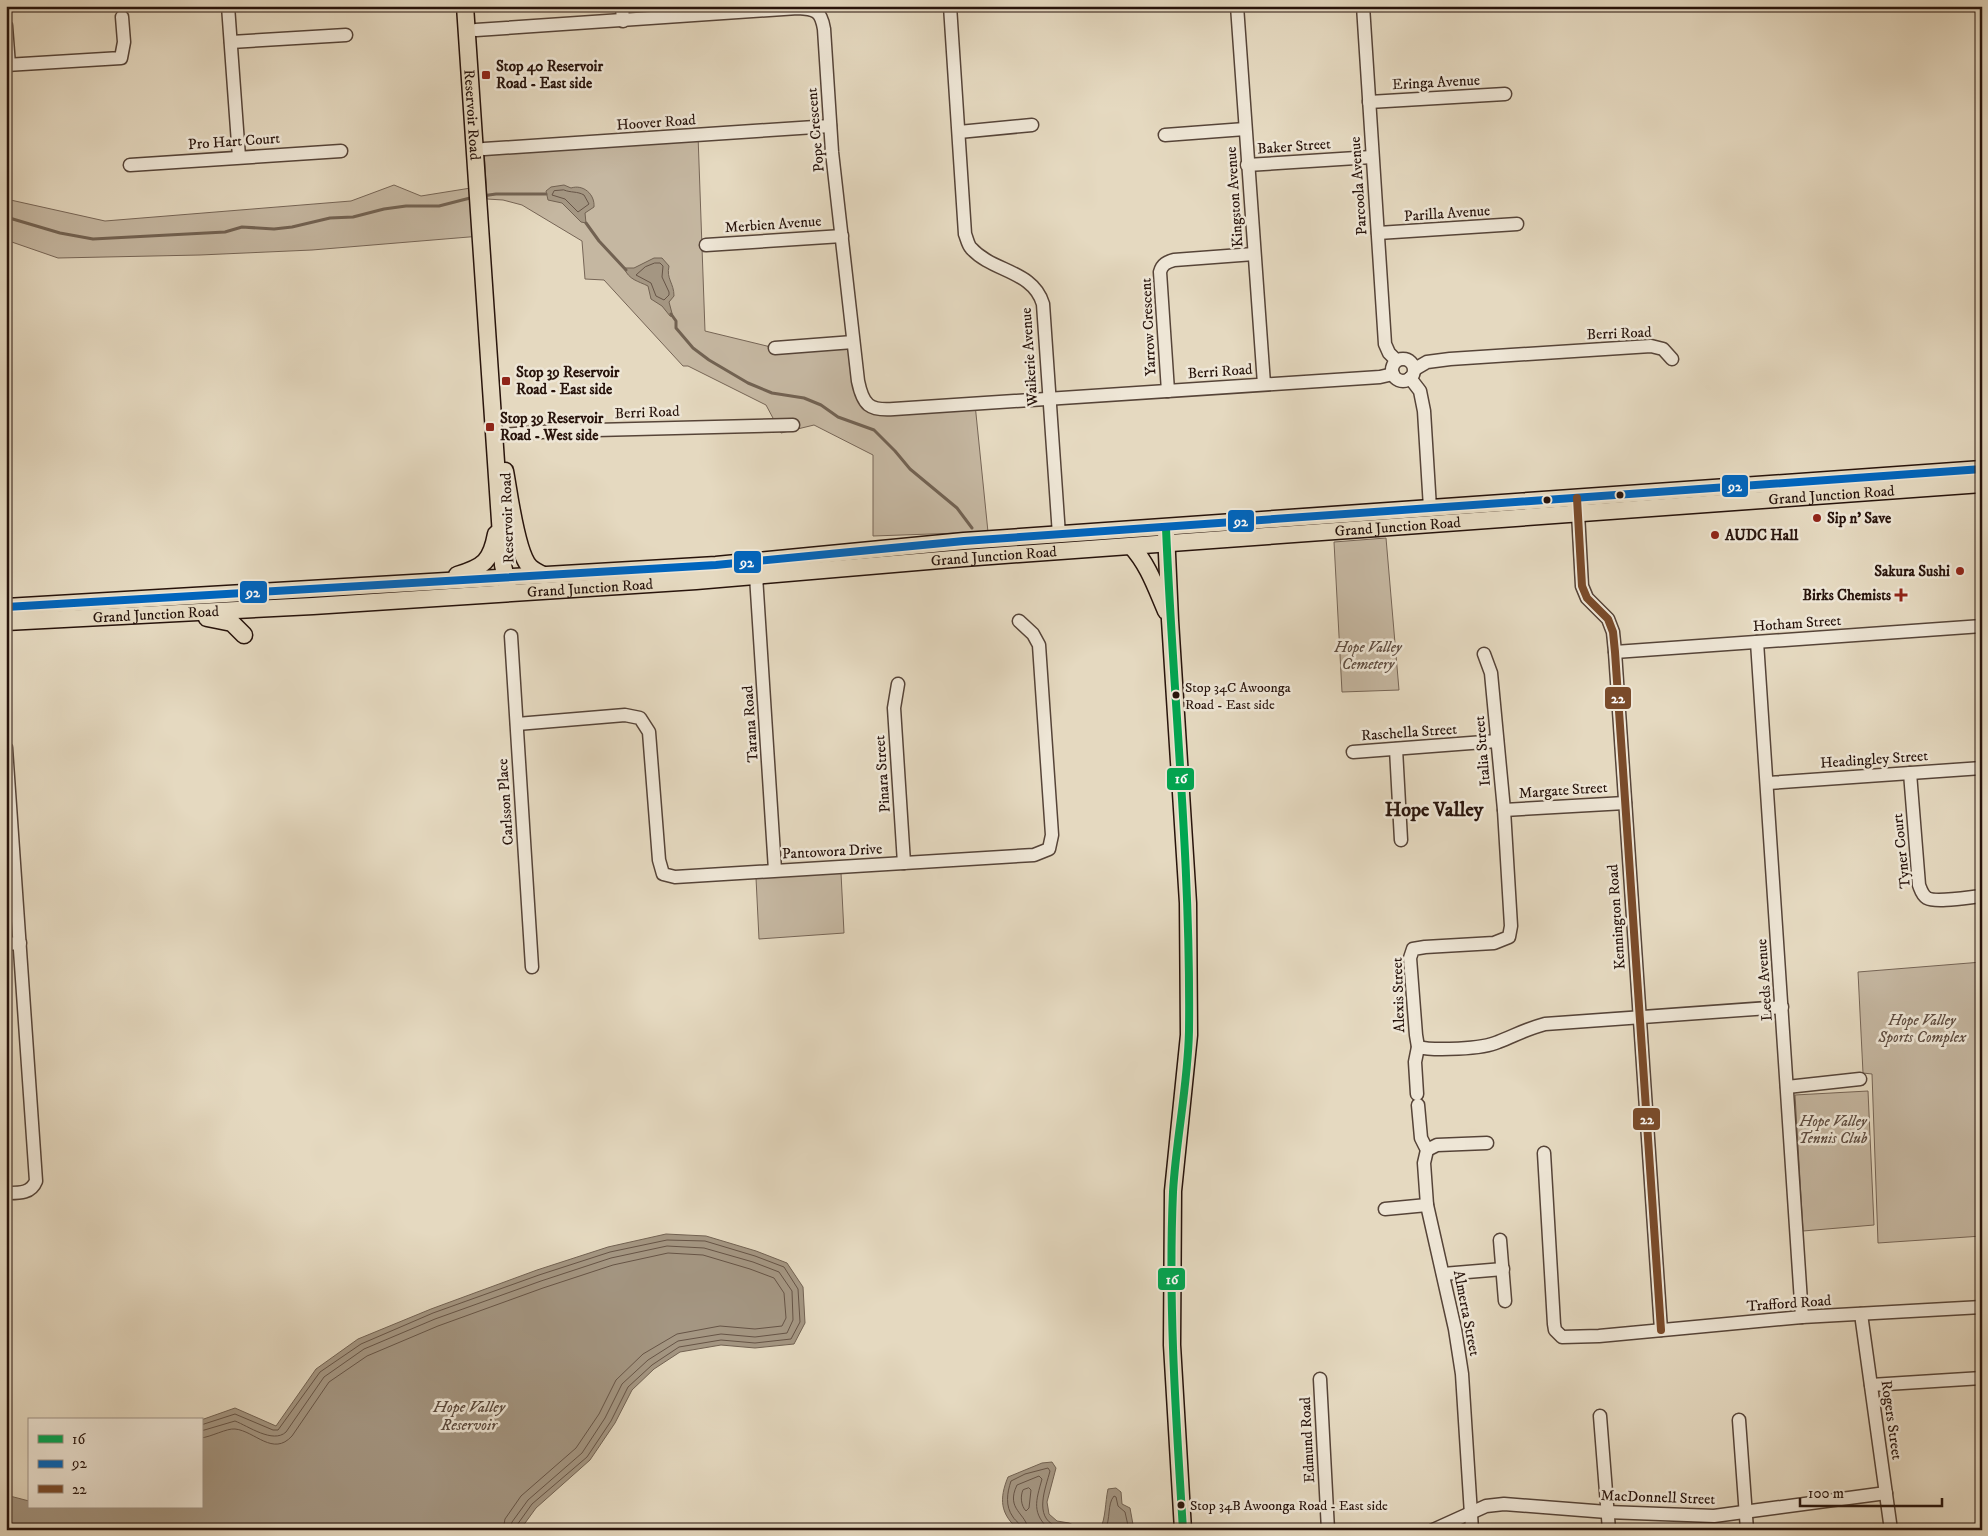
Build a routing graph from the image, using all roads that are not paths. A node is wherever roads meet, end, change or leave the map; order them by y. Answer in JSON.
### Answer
{"nodes":[{"id":1,"x":228,"y":6,"type":"edge"},
{"id":2,"x":465,"y":6,"type":"edge"},
{"id":3,"x":474,"y":6,"type":"edge"},
{"id":4,"x":622,"y":6,"type":"edge"},
{"id":5,"x":950,"y":6,"type":"edge"},
{"id":6,"x":1237,"y":6,"type":"edge"},
{"id":7,"x":1363,"y":6,"type":"edge"},
{"id":8,"x":122,"y":18,"type":"dead end"},
{"id":9,"x":623,"y":21,"type":"junction"},
{"id":10,"x":6,"y":26,"type":"edge"},
{"id":11,"x":471,"y":31,"type":"junction"},
{"id":12,"x":346,"y":35,"type":"dead end"},
{"id":13,"x":231,"y":42,"type":"junction"},
{"id":14,"x":8,"y":65,"type":"edge"},
{"id":15,"x":1505,"y":94,"type":"dead end"},
{"id":16,"x":1369,"y":102,"type":"junction"},
{"id":17,"x":830,"y":126,"type":"junction"},
{"id":18,"x":1032,"y":126,"type":"dead end"},
{"id":19,"x":1245,"y":129,"type":"junction"},
{"id":20,"x":959,"y":132,"type":"junction"},
{"id":21,"x":1165,"y":135,"type":"dead end"},
{"id":22,"x":479,"y":150,"type":"junction"},
{"id":23,"x":340,"y":151,"type":"dead end"},
{"id":24,"x":239,"y":157,"type":"junction"},
{"id":25,"x":1372,"y":157,"type":"junction"},
{"id":26,"x":130,"y":165,"type":"dead end"},
{"id":27,"x":1247,"y":165,"type":"junction"},
{"id":28,"x":1517,"y":224,"type":"dead end"},
{"id":29,"x":1378,"y":233,"type":"junction"},
{"id":30,"x":842,"y":236,"type":"junction"},
{"id":31,"x":706,"y":244,"type":"dead end"},
{"id":32,"x":1254,"y":254,"type":"junction"},
{"id":33,"x":853,"y":342,"type":"junction"},
{"id":34,"x":775,"y":348,"type":"dead end"},
{"id":35,"x":1672,"y":359,"type":"dead end"},
{"id":36,"x":1396,"y":360,"type":"junction"},
{"id":37,"x":1392,"y":374,"type":"junction"},
{"id":38,"x":1412,"y":374,"type":"junction"},
{"id":39,"x":1264,"y":384,"type":"junction"},
{"id":40,"x":1168,"y":391,"type":"junction"},
{"id":41,"x":1048,"y":399,"type":"junction"},
{"id":42,"x":793,"y":425,"type":"dead end"},
{"id":43,"x":498,"y":435,"type":"junction"},
{"id":44,"x":504,"y":466,"type":"junction"},
{"id":45,"x":1982,"y":469,"type":"edge"},
{"id":46,"x":1961,"y":470,"type":"junction"},
{"id":47,"x":1924,"y":473,"type":"junction"},
{"id":48,"x":1861,"y":478,"type":"junction"},
{"id":49,"x":1982,"y":478,"type":"edge"},
{"id":50,"x":1982,"y":484,"type":"edge"},
{"id":51,"x":1914,"y":489,"type":"junction"},
{"id":52,"x":1886,"y":491,"type":"junction"},
{"id":53,"x":1755,"y":493,"type":"junction"},
{"id":54,"x":1577,"y":505,"type":"junction"},
{"id":55,"x":1431,"y":516,"type":"junction"},
{"id":56,"x":499,"y":517,"type":"junction"},
{"id":57,"x":1059,"y":535,"type":"junction"},
{"id":58,"x":1166,"y":535,"type":"junction"},
{"id":59,"x":1131,"y":546,"type":"junction"},
{"id":60,"x":778,"y":559,"type":"junction"},
{"id":61,"x":716,"y":565,"type":"junction"},
{"id":62,"x":543,"y":575,"type":"junction"},
{"id":63,"x":756,"y":576,"type":"junction"},
{"id":64,"x":430,"y":582,"type":"junction"},
{"id":65,"x":507,"y":585,"type":"junction"},
{"id":66,"x":251,"y":592,"type":"junction"},
{"id":67,"x":6,"y":607,"type":"edge"},
{"id":68,"x":252,"y":609,"type":"junction"},
{"id":69,"x":174,"y":612,"type":"junction"},
{"id":70,"x":1170,"y":620,"type":"junction"},
{"id":71,"x":6,"y":622,"type":"edge"},
{"id":72,"x":1019,"y":622,"type":"dead end"},
{"id":73,"x":1982,"y":626,"type":"edge"},
{"id":74,"x":244,"y":635,"type":"dead end"},
{"id":75,"x":511,"y":636,"type":"dead end"},
{"id":76,"x":1758,"y":642,"type":"junction"},
{"id":77,"x":1615,"y":652,"type":"junction"},
{"id":78,"x":1484,"y":654,"type":"dead end"},
{"id":79,"x":898,"y":684,"type":"dead end"},
{"id":80,"x":516,"y":724,"type":"junction"},
{"id":81,"x":1497,"y":742,"type":"junction"},
{"id":82,"x":6,"y":748,"type":"edge"},
{"id":83,"x":1396,"y":749,"type":"junction"},
{"id":84,"x":1353,"y":752,"type":"dead end"},
{"id":85,"x":1982,"y":768,"type":"edge"},
{"id":86,"x":1910,"y":773,"type":"junction"},
{"id":87,"x":1768,"y":783,"type":"junction"},
{"id":88,"x":1625,"y":803,"type":"junction"},
{"id":89,"x":1504,"y":810,"type":"junction"},
{"id":90,"x":1401,"y":840,"type":"dead end"},
{"id":91,"x":904,"y":863,"type":"junction"},
{"id":92,"x":775,"y":870,"type":"junction"},
{"id":93,"x":1982,"y":896,"type":"edge"},
{"id":94,"x":1509,"y":937,"type":"joint"},
{"id":95,"x":20,"y":943,"type":"junction"},
{"id":96,"x":6,"y":944,"type":"edge"},
{"id":97,"x":532,"y":967,"type":"dead end"},
{"id":98,"x":1782,"y":1007,"type":"junction"},
{"id":99,"x":1639,"y":1017,"type":"junction"},
{"id":100,"x":1418,"y":1047,"type":"junction"},
{"id":101,"x":1860,"y":1079,"type":"dead end"},
{"id":102,"x":1787,"y":1086,"type":"junction"},
{"id":103,"x":1487,"y":1143,"type":"dead end"},
{"id":104,"x":1427,"y":1150,"type":"junction"},
{"id":105,"x":1544,"y":1154,"type":"dead end"},
{"id":106,"x":6,"y":1193,"type":"edge"},
{"id":107,"x":1427,"y":1205,"type":"junction"},
{"id":108,"x":1385,"y":1209,"type":"dead end"},
{"id":109,"x":1500,"y":1240,"type":"dead end"},
{"id":110,"x":1503,"y":1269,"type":"junction"},
{"id":111,"x":1443,"y":1274,"type":"junction"},
{"id":112,"x":1504,"y":1301,"type":"dead end"},
{"id":113,"x":1982,"y":1307,"type":"edge"},
{"id":114,"x":1862,"y":1314,"type":"junction"},
{"id":115,"x":1802,"y":1317,"type":"junction"},
{"id":116,"x":1661,"y":1330,"type":"junction"},
{"id":117,"x":1982,"y":1378,"type":"edge"},
{"id":118,"x":1320,"y":1379,"type":"dead end"},
{"id":119,"x":1872,"y":1385,"type":"junction"},
{"id":120,"x":1600,"y":1416,"type":"dead end"},
{"id":121,"x":1739,"y":1420,"type":"dead end"},
{"id":122,"x":1886,"y":1493,"type":"junction"},
{"id":123,"x":1607,"y":1512,"type":"junction"},
{"id":124,"x":1746,"y":1513,"type":"junction"},
{"id":125,"x":1470,"y":1514,"type":"junction"},
{"id":126,"x":1183,"y":1530,"type":"edge"},
{"id":127,"x":1328,"y":1530,"type":"edge"},
{"id":128,"x":1433,"y":1530,"type":"edge"},
{"id":129,"x":1472,"y":1530,"type":"edge"},
{"id":130,"x":1609,"y":1530,"type":"edge"},
{"id":131,"x":1748,"y":1530,"type":"edge"},
{"id":132,"x":1891,"y":1530,"type":"edge"}],
"edges":[{"from":1,"to":13,"type":"street"},
{"from":2,"to":11,"type":"main road","name":"Reservoir Road"},
{"from":3,"to":11,"type":"main road","name":"Reservoir Road"},
{"from":4,"to":9,"type":"street"},
{"from":5,"to":20,"type":"street","name":"Waikerie Avenue"},
{"from":6,"to":19,"type":"street","name":"Kingston Avenue"},
{"from":7,"to":16,"type":"street","name":"Parcoola Avenue"},
{"from":8,"to":14,"type":"street"},
{"from":9,"to":11,"type":"street","name":"Pope Crescent"},
{"from":9,"to":17,"type":"street","name":"Pope Crescent"},
{"from":10,"to":14,"type":"street"},
{"from":11,"to":22,"type":"main road","name":"Reservoir Road"},
{"from":12,"to":13,"type":"street"},
{"from":13,"to":24,"type":"street"},
{"from":15,"to":16,"type":"street","name":"Eringa Avenue"},
{"from":16,"to":25,"type":"street","name":"Parcoola Avenue"},
{"from":17,"to":22,"type":"street","name":"Hoover Road"},
{"from":17,"to":30,"type":"street","name":"Pope Crescent"},
{"from":18,"to":20,"type":"street"},
{"from":19,"to":21,"type":"street"},
{"from":19,"to":27,"type":"street","name":"Kingston Avenue"},
{"from":20,"to":41,"type":"street","name":"Waikerie Avenue"},
{"from":22,"to":43,"type":"main road","name":"Reservoir Road"},
{"from":23,"to":24,"type":"street","name":"Pro Hart Court"},
{"from":24,"to":26,"type":"street","name":"Pro Hart Court"},
{"from":25,"to":27,"type":"street","name":"Baker Street"},
{"from":25,"to":29,"type":"street","name":"Parcoola Avenue"},
{"from":27,"to":32,"type":"street","name":"Kingston Avenue"},
{"from":28,"to":29,"type":"street","name":"Parilla Avenue"},
{"from":29,"to":36,"type":"street","name":"Parcoola Avenue"},
{"from":30,"to":31,"type":"street","name":"Merbien Avenue"},
{"from":30,"to":33,"type":"street","name":"Pope Crescent"},
{"from":32,"to":39,"type":"street","name":"Kingston Avenue"},
{"from":32,"to":40,"type":"street","name":"Yarrow Crescent"},
{"from":33,"to":34,"type":"street"},
{"from":33,"to":41,"type":"street","name":"Pope Crescent"},
{"from":35,"to":38,"type":"street","name":"Berri Road"},
{"from":36,"to":37,"type":"street"},
{"from":36,"to":38,"type":"street"},
{"from":37,"to":38,"type":"street"},
{"from":37,"to":39,"type":"street","name":"Berri Road"},
{"from":38,"to":55,"type":"street"},
{"from":39,"to":40,"type":"street","name":"Berri Road"},
{"from":40,"to":41,"type":"street","name":"Berri Road"},
{"from":41,"to":57,"type":"street","name":"Waikerie Avenue"},
{"from":42,"to":43,"type":"street","name":"Berri Road"},
{"from":43,"to":44,"type":"main road","name":"Reservoir Road"},
{"from":43,"to":56,"type":"main road","name":"Reservoir Road"},
{"from":44,"to":62,"type":"main road"},
{"from":44,"to":65,"type":"main road","name":"Reservoir Road"},
{"from":45,"to":46,"type":"main road","name":"Grand Junction Road"},
{"from":46,"to":47,"type":"main road","name":"Grand Junction Road"},
{"from":46,"to":49,"type":"main road"},
{"from":47,"to":48,"type":"main road","name":"Grand Junction Road"},
{"from":47,"to":51,"type":"main road"},
{"from":48,"to":52,"type":"main road"},
{"from":48,"to":53,"type":"main road","name":"Grand Junction Road"},
{"from":50,"to":51,"type":"main road","name":"Grand Junction Road"},
{"from":51,"to":52,"type":"main road","name":"Grand Junction Road"},
{"from":52,"to":53,"type":"main road","name":"Grand Junction Road"},
{"from":53,"to":54,"type":"main road","name":"Grand Junction Road"},
{"from":54,"to":55,"type":"main road","name":"Grand Junction Road"},
{"from":54,"to":77,"type":"street","name":"Kennington Road"},
{"from":55,"to":58,"type":"main road","name":"Grand Junction Road"},
{"from":56,"to":64,"type":"main road"},
{"from":56,"to":65,"type":"main road","name":"Reservoir Road"},
{"from":57,"to":58,"type":"main road","name":"Grand Junction Road"},
{"from":57,"to":60,"type":"main road","name":"Grand Junction Road"},
{"from":58,"to":59,"type":"main road","name":"Grand Junction Road"},
{"from":58,"to":70,"type":"main road"},
{"from":59,"to":63,"type":"main road","name":"Grand Junction Road"},
{"from":59,"to":70,"type":"main road"},
{"from":60,"to":61,"type":"main road","name":"Grand Junction Road"},
{"from":60,"to":63,"type":"main road"},
{"from":61,"to":62,"type":"main road","name":"Grand Junction Road"},
{"from":61,"to":63,"type":"main road"},
{"from":62,"to":65,"type":"main road","name":"Grand Junction Road"},
{"from":63,"to":65,"type":"main road","name":"Grand Junction Road"},
{"from":63,"to":92,"type":"street","name":"Tarana Road"},
{"from":64,"to":65,"type":"main road","name":"Grand Junction Road"},
{"from":64,"to":66,"type":"main road","name":"Grand Junction Road"},
{"from":65,"to":68,"type":"main road","name":"Grand Junction Road"},
{"from":66,"to":67,"type":"main road","name":"Grand Junction Road"},
{"from":66,"to":68,"type":"main road"},
{"from":68,"to":69,"type":"main road","name":"Grand Junction Road"},
{"from":69,"to":71,"type":"main road","name":"Grand Junction Road"},
{"from":69,"to":74,"type":"main road"},
{"from":70,"to":126,"type":"main road"},
{"from":72,"to":91,"type":"street","name":"Pantowora Drive"},
{"from":73,"to":76,"type":"street","name":"Hotham Street"},
{"from":75,"to":80,"type":"street","name":"Carlsson Place"},
{"from":76,"to":77,"type":"street","name":"Hotham Street"},
{"from":76,"to":87,"type":"street","name":"Leeds Avenue"},
{"from":77,"to":88,"type":"street","name":"Kennington Road"},
{"from":78,"to":81,"type":"street","name":"Italia Street"},
{"from":79,"to":91,"type":"street","name":"Pinara Street"},
{"from":80,"to":92,"type":"street","name":"Pantowora Drive"},
{"from":80,"to":97,"type":"street","name":"Carlsson Place"},
{"from":81,"to":83,"type":"street","name":"Raschella Street"},
{"from":81,"to":89,"type":"street","name":"Italia Street"},
{"from":82,"to":95,"type":"street"},
{"from":83,"to":84,"type":"street","name":"Raschella Street"},
{"from":83,"to":90,"type":"street"},
{"from":85,"to":86,"type":"street","name":"Headingley Street"},
{"from":86,"to":87,"type":"street","name":"Headingley Street"},
{"from":86,"to":93,"type":"street","name":"Tyner Court"},
{"from":87,"to":98,"type":"street","name":"Leeds Avenue"},
{"from":88,"to":89,"type":"street","name":"Margate Street"},
{"from":88,"to":99,"type":"street","name":"Kennington Road"},
{"from":89,"to":94,"type":"street","name":"Italia Street"},
{"from":91,"to":92,"type":"street","name":"Pantowora Drive"},
{"from":94,"to":100,"type":"street","name":"Alexis Street"},
{"from":95,"to":96,"type":"street"},
{"from":95,"to":106,"type":"street"},
{"from":98,"to":99,"type":"street"},
{"from":98,"to":102,"type":"street","name":"Leeds Avenue"},
{"from":99,"to":100,"type":"street"},
{"from":99,"to":116,"type":"street","name":"Kennington Road"},
{"from":100,"to":104,"type":"street","name":"Almerta Street"},
{"from":101,"to":102,"type":"street"},
{"from":102,"to":115,"type":"street","name":"Leeds Avenue"},
{"from":103,"to":104,"type":"street"},
{"from":104,"to":107,"type":"street","name":"Almerta Street"},
{"from":105,"to":116,"type":"street","name":"Trafford Road"},
{"from":107,"to":108,"type":"street"},
{"from":107,"to":111,"type":"street","name":"Almerta Street"},
{"from":109,"to":110,"type":"street"},
{"from":110,"to":111,"type":"street"},
{"from":110,"to":112,"type":"street"},
{"from":111,"to":125,"type":"street","name":"Almerta Street"},
{"from":113,"to":114,"type":"street","name":"Trafford Road"},
{"from":114,"to":115,"type":"street","name":"Trafford Road"},
{"from":114,"to":119,"type":"street","name":"Rogers Street"},
{"from":115,"to":116,"type":"street","name":"Trafford Road"},
{"from":117,"to":119,"type":"street"},
{"from":118,"to":127,"type":"street","name":"Edmund Road"},
{"from":119,"to":122,"type":"street","name":"Rogers Street"},
{"from":120,"to":123,"type":"street"},
{"from":121,"to":124,"type":"street"},
{"from":122,"to":124,"type":"street","name":"MacDonnell Street"},
{"from":122,"to":132,"type":"street","name":"Rogers Street"},
{"from":123,"to":124,"type":"street","name":"MacDonnell Street"},
{"from":123,"to":125,"type":"street","name":"MacDonnell Street"},
{"from":123,"to":130,"type":"street"},
{"from":124,"to":131,"type":"street"},
{"from":125,"to":128,"type":"street","name":"MacDonnell Street"},
{"from":125,"to":129,"type":"street","name":"Almerta Street"}]}
